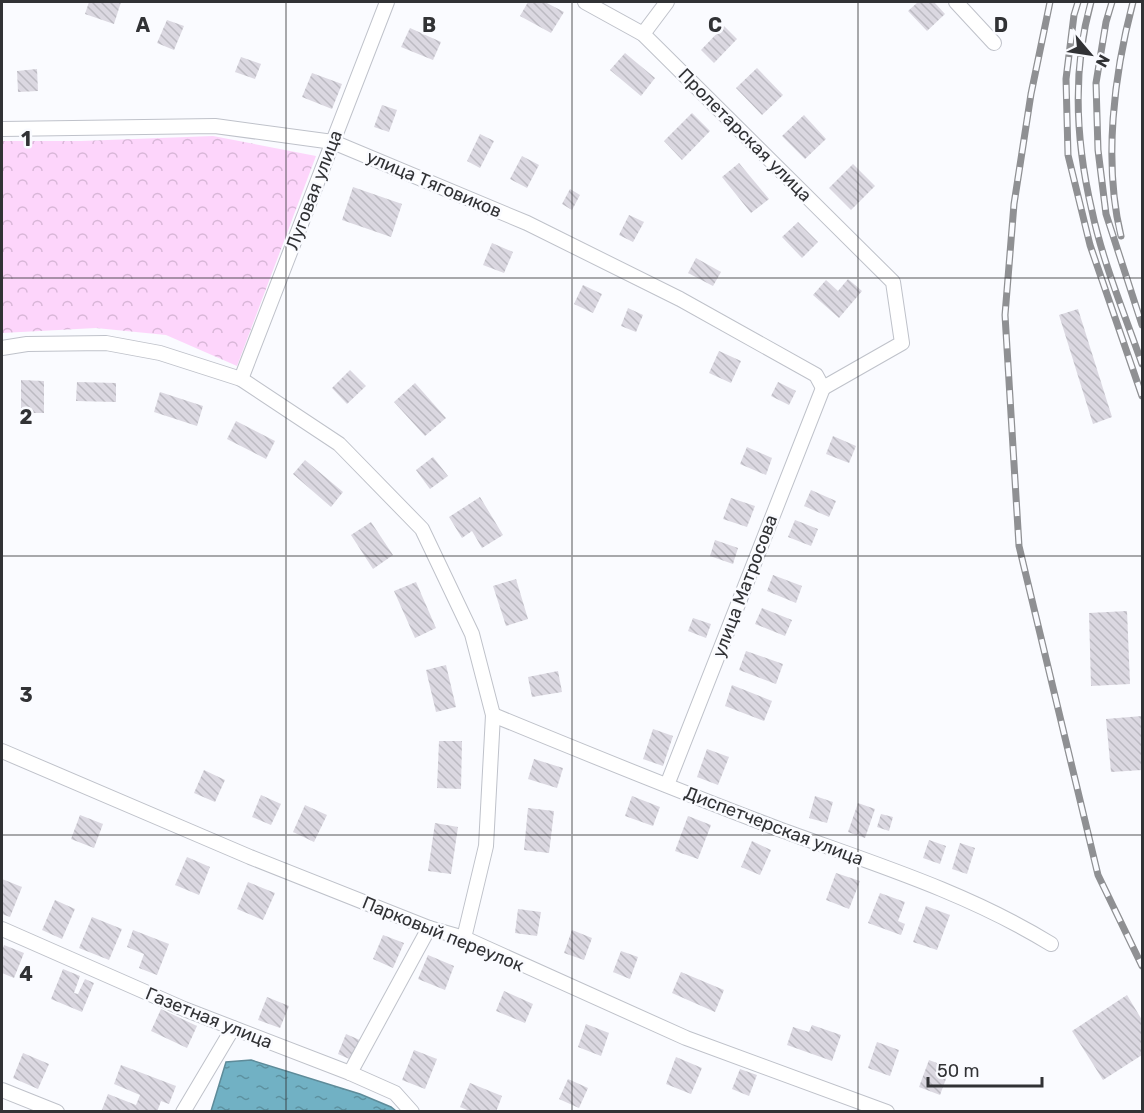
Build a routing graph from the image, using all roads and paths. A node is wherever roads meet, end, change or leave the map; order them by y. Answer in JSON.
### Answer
{"nodes":[{"id":1,"x":387,"y":2,"type":"edge"},
{"id":2,"x":585,"y":2,"type":"edge"},
{"id":3,"x":667,"y":2,"type":"edge"},
{"id":4,"x":956,"y":2,"type":"edge"},
{"id":5,"x":643,"y":34,"type":"junction"},
{"id":6,"x":994,"y":44,"type":"dead end"},
{"id":7,"x":2,"y":129,"type":"edge"},
{"id":8,"x":333,"y":142,"type":"junction"},
{"id":9,"x":2,"y":348,"type":"edge"},
{"id":10,"x":241,"y":379,"type":"junction"},
{"id":11,"x":823,"y":388,"type":"junction"},
{"id":12,"x":493,"y":715,"type":"junction"},
{"id":13,"x":2,"y":750,"type":"edge"},
{"id":14,"x":667,"y":785,"type":"junction"},
{"id":15,"x":429,"y":928,"type":"junction"},
{"id":16,"x":2,"y":929,"type":"edge"},
{"id":17,"x":464,"y":938,"type":"junction"},
{"id":18,"x":1051,"y":944,"type":"dead end"},
{"id":19,"x":233,"y":1028,"type":"junction"},
{"id":20,"x":350,"y":1073,"type":"junction"},
{"id":21,"x":2,"y":1090,"type":"edge"},
{"id":22,"x":57,"y":1112,"type":"edge"},
{"id":23,"x":183,"y":1112,"type":"edge"},
{"id":24,"x":412,"y":1112,"type":"edge"},
{"id":25,"x":887,"y":1112,"type":"edge"}],
"edges":[{"from":1,"to":8,"type":"street","name":"Луговая улица"},
{"from":2,"to":5,"type":"street","name":"Пролетарская улица"},
{"from":3,"to":5,"type":"street"},
{"from":4,"to":6,"type":"street"},
{"from":5,"to":11,"type":"street","name":"Пролетарская улица"},
{"from":7,"to":8,"type":"street","name":"улица Тяговиков"},
{"from":8,"to":10,"type":"street","name":"Луговая улица"},
{"from":8,"to":11,"type":"street","name":"улица Тяговиков"},
{"from":9,"to":10,"type":"street"},
{"from":10,"to":12,"type":"street"},
{"from":11,"to":14,"type":"street","name":"улица Матросова"},
{"from":12,"to":14,"type":"street","name":"Диспетчерская улица"},
{"from":12,"to":17,"type":"street"},
{"from":13,"to":15,"type":"street","name":"Парковый переулок"},
{"from":14,"to":18,"type":"street","name":"Диспетчерская улица"},
{"from":15,"to":17,"type":"street","name":"Парковый переулок"},
{"from":15,"to":20,"type":"street"},
{"from":16,"to":19,"type":"street","name":"Газетная улица"},
{"from":17,"to":25,"type":"street","name":"Парковый переулок"},
{"from":19,"to":20,"type":"street","name":"Газетная улица"},
{"from":19,"to":23,"type":"street"},
{"from":20,"to":24,"type":"street","name":"Газетная улица"},
{"from":21,"to":22,"type":"street"}]}
